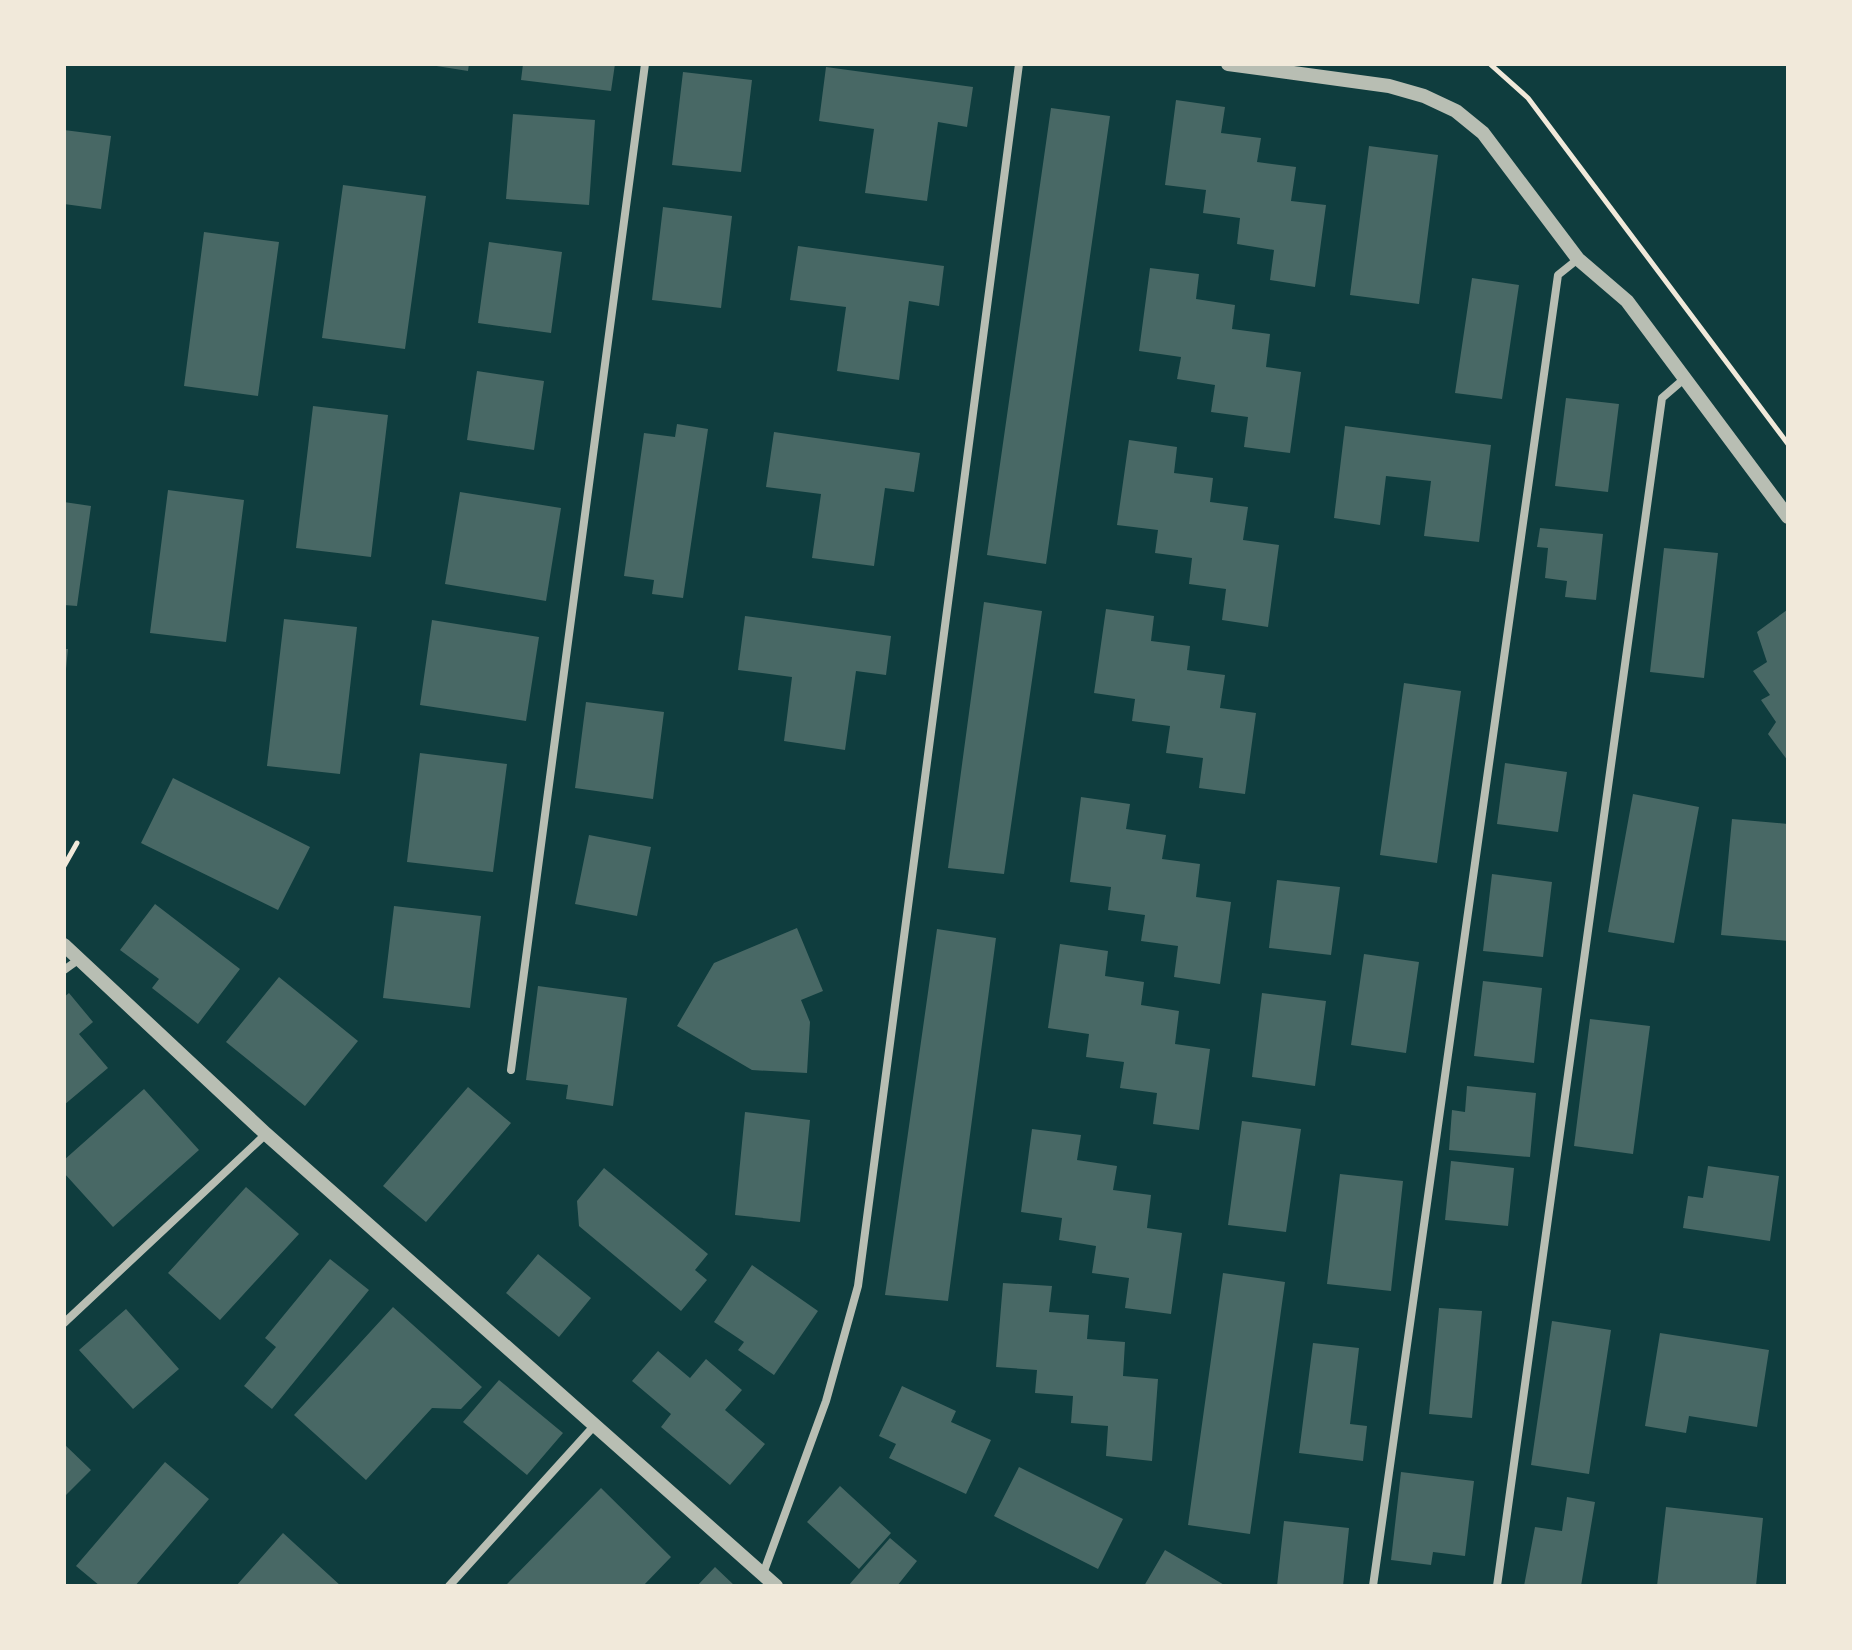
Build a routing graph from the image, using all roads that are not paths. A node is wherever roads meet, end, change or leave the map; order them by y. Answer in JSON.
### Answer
{"nodes":[{"id":1,"x":645,"y":64,"type":"edge"},
{"id":2,"x":1019,"y":64,"type":"edge"},
{"id":3,"x":1228,"y":64,"type":"edge"},
{"id":4,"x":1578,"y":259,"type":"junction"},
{"id":5,"x":1684,"y":379,"type":"junction"},
{"id":6,"x":1788,"y":517,"type":"edge"},
{"id":7,"x":64,"y":945,"type":"edge"},
{"id":8,"x":78,"y":960,"type":"junction"},
{"id":9,"x":64,"y":970,"type":"edge"},
{"id":10,"x":511,"y":1070,"type":"dead end"},
{"id":11,"x":266,"y":1134,"type":"junction"},
{"id":12,"x":64,"y":1323,"type":"edge"},
{"id":13,"x":594,"y":1426,"type":"junction"},
{"id":14,"x":763,"y":1574,"type":"junction"},
{"id":15,"x":449,"y":1586,"type":"edge"},
{"id":16,"x":776,"y":1586,"type":"edge"},
{"id":17,"x":1373,"y":1586,"type":"edge"},
{"id":18,"x":1497,"y":1586,"type":"edge"}],
"edges":[{"from":1,"to":10,"type":"street"},
{"from":2,"to":14,"type":"street"},
{"from":3,"to":4,"type":"street"},
{"from":4,"to":5,"type":"street"},
{"from":4,"to":17,"type":"street"},
{"from":5,"to":6,"type":"street"},
{"from":5,"to":18,"type":"street"},
{"from":7,"to":8,"type":"street"},
{"from":8,"to":9,"type":"street"},
{"from":8,"to":11,"type":"street"},
{"from":11,"to":12,"type":"street"},
{"from":11,"to":13,"type":"street"},
{"from":13,"to":14,"type":"street"},
{"from":13,"to":15,"type":"street"},
{"from":14,"to":16,"type":"street"}]}
